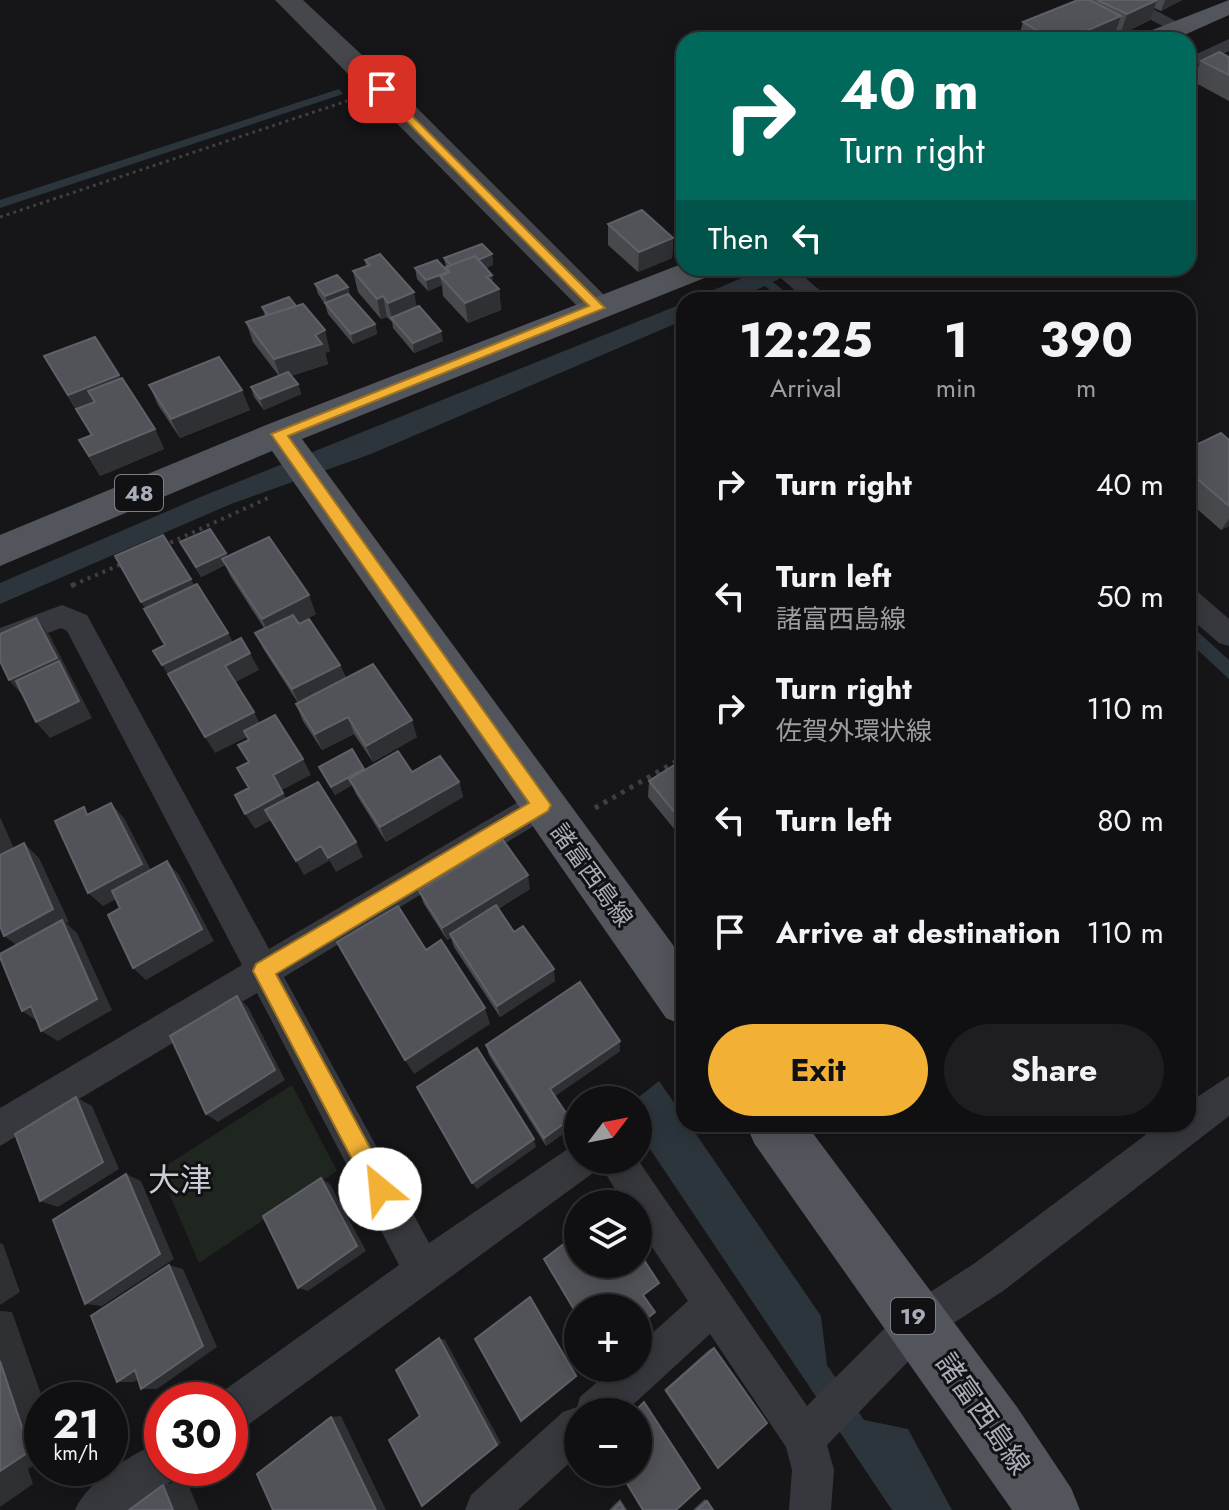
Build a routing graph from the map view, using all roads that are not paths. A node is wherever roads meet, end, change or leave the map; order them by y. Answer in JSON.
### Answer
{"nodes":[{"id":1,"x":288,"y":0,"type":"edge"},
{"id":2,"x":1122,"y":0,"type":"edge"},
{"id":3,"x":1226,"y":10,"type":"edge"},
{"id":4,"x":1178,"y":27,"type":"junction"},
{"id":5,"x":1168,"y":32,"type":"edge"},
{"id":6,"x":1229,"y":44,"type":"edge"},
{"id":7,"x":1196,"y":61,"type":"edge"},
{"id":8,"x":680,"y":276,"type":"edge"},
{"id":9,"x":791,"y":276,"type":"edge"},
{"id":10,"x":810,"y":292,"type":"edge"},
{"id":11,"x":598,"y":308,"type":"junction"},
{"id":12,"x":294,"y":456,"type":"junction"},
{"id":13,"x":0,"y":551,"type":"edge"},
{"id":14,"x":1196,"y":607,"type":"edge"},
{"id":15,"x":1229,"y":635,"type":"edge"},
{"id":16,"x":0,"y":640,"type":"edge"},
{"id":17,"x":541,"y":805,"type":"junction"},
{"id":18,"x":263,"y":971,"type":"junction"},
{"id":19,"x":676,"y":990,"type":"edge"},
{"id":20,"x":1229,"y":1094,"type":"edge"},
{"id":21,"x":1196,"y":1119,"type":"edge"},
{"id":22,"x":0,"y":1128,"type":"edge"},
{"id":23,"x":779,"y":1132,"type":"edge"},
{"id":24,"x":1179,"y":1132,"type":"edge"},
{"id":25,"x":564,"y":1171,"type":"edge"},
{"id":26,"x":626,"y":1174,"type":"edge"},
{"id":27,"x":423,"y":1271,"type":"junction"},
{"id":28,"x":714,"y":1304,"type":"junction"},
{"id":29,"x":918,"y":1323,"type":"junction"},
{"id":30,"x":610,"y":1398,"type":"edge"},
{"id":31,"x":248,"y":1399,"type":"edge"},
{"id":32,"x":804,"y":1438,"type":"junction"},
{"id":33,"x":564,"y":1440,"type":"edge"},
{"id":34,"x":144,"y":1475,"type":"edge"},
{"id":35,"x":96,"y":1510,"type":"edge"},
{"id":36,"x":486,"y":1510,"type":"edge"},
{"id":37,"x":810,"y":1510,"type":"edge"},
{"id":38,"x":1049,"y":1510,"type":"edge"}],
"edges":[{"from":1,"to":11,"type":"street"},
{"from":2,"to":4,"type":"street"},
{"from":3,"to":4,"type":"main road"},
{"from":4,"to":5,"type":"main road"},
{"from":6,"to":7,"type":"street"},
{"from":8,"to":11,"type":"main road","number":"48"},
{"from":9,"to":10,"type":"street"},
{"from":11,"to":12,"type":"main road","number":"48"},
{"from":12,"to":13,"type":"main road","number":"48"},
{"from":12,"to":17,"type":"main road","name":"諸富西島線"},
{"from":14,"to":15,"type":"street"},
{"from":16,"to":18,"type":"street"},
{"from":17,"to":18,"type":"street"},
{"from":17,"to":19,"type":"main road","name":"諸富西島線"},
{"from":18,"to":22,"type":"street"},
{"from":18,"to":27,"type":"street"},
{"from":20,"to":21,"type":"street"},
{"from":23,"to":29,"type":"main road","name":"諸富西島線","number":"19"},
{"from":24,"to":29,"type":"street"},
{"from":25,"to":27,"type":"street"},
{"from":26,"to":28,"type":"street"},
{"from":27,"to":31,"type":"street"},
{"from":28,"to":30,"type":"street"},
{"from":28,"to":32,"type":"street"},
{"from":29,"to":32,"type":"street"},
{"from":29,"to":38,"type":"main road","name":"諸富西島線","number":"19"},
{"from":32,"to":37,"type":"street"},
{"from":33,"to":36,"type":"street"},
{"from":34,"to":35,"type":"street"}]}
